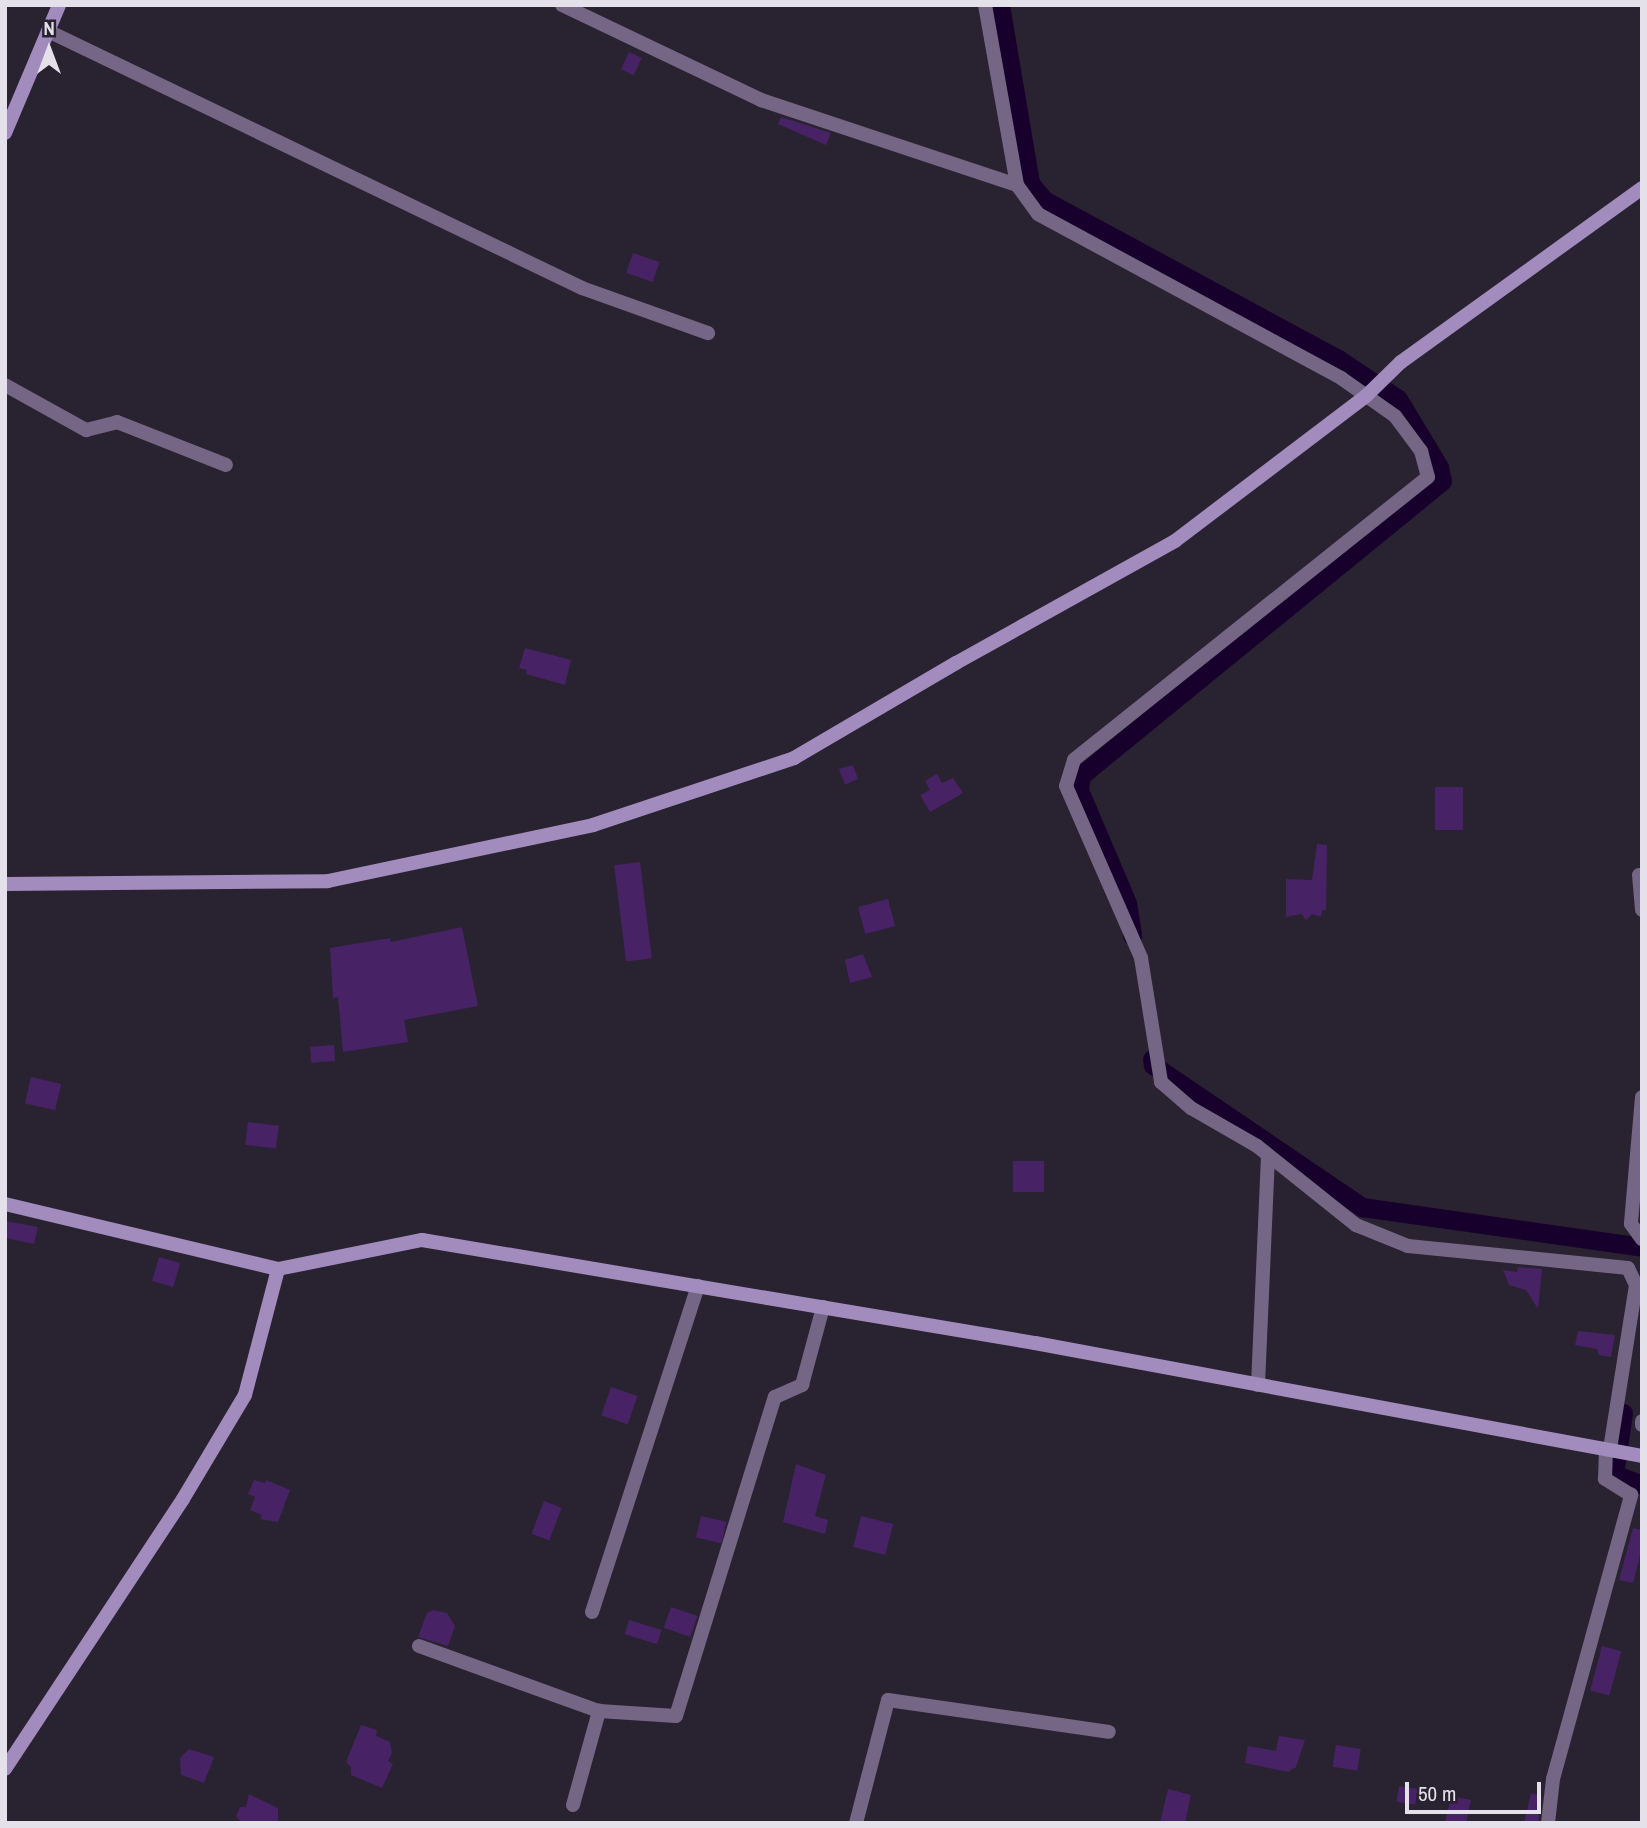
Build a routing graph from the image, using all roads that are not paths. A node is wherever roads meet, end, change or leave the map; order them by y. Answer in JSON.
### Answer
{"nodes":[{"id":1,"x":59,"y":5,"type":"edge"},
{"id":2,"x":562,"y":5,"type":"edge"},
{"id":3,"x":985,"y":5,"type":"edge"},
{"id":4,"x":48,"y":31,"type":"junction"},
{"id":5,"x":5,"y":134,"type":"edge"},
{"id":6,"x":1017,"y":185,"type":"junction"},
{"id":7,"x":1642,"y":188,"type":"edge"},
{"id":8,"x":708,"y":333,"type":"dead end"},
{"id":9,"x":5,"y":385,"type":"edge"},
{"id":10,"x":1366,"y":396,"type":"junction"},
{"id":11,"x":226,"y":465,"type":"dead end"},
{"id":12,"x":1639,"y":875,"type":"dead end"},
{"id":13,"x":5,"y":884,"type":"edge"},
{"id":14,"x":1642,"y":910,"type":"edge"},
{"id":15,"x":1642,"y":1097,"type":"edge"},
{"id":16,"x":1268,"y":1155,"type":"junction"},
{"id":17,"x":5,"y":1204,"type":"edge"},
{"id":18,"x":1642,"y":1239,"type":"edge"},
{"id":19,"x":278,"y":1269,"type":"junction"},
{"id":20,"x":698,"y":1286,"type":"junction"},
{"id":21,"x":823,"y":1307,"type":"junction"},
{"id":22,"x":1258,"y":1385,"type":"junction"},
{"id":23,"x":1608,"y":1450,"type":"junction"},
{"id":24,"x":1642,"y":1456,"type":"edge"},
{"id":25,"x":1636,"y":1497,"type":"edge"},
{"id":26,"x":592,"y":1612,"type":"dead end"},
{"id":27,"x":419,"y":1646,"type":"dead end"},
{"id":28,"x":599,"y":1712,"type":"junction"},
{"id":29,"x":1109,"y":1731,"type":"dead end"},
{"id":30,"x":5,"y":1769,"type":"edge"},
{"id":31,"x":573,"y":1805,"type":"dead end"},
{"id":32,"x":856,"y":1823,"type":"edge"},
{"id":33,"x":1549,"y":1823,"type":"edge"}],
"edges":[{"from":1,"to":4,"type":"street"},
{"from":2,"to":6,"type":"street"},
{"from":3,"to":6,"type":"street"},
{"from":4,"to":5,"type":"street"},
{"from":4,"to":8,"type":"street"},
{"from":6,"to":10,"type":"street"},
{"from":7,"to":10,"type":"street"},
{"from":9,"to":11,"type":"street"},
{"from":10,"to":13,"type":"street"},
{"from":10,"to":16,"type":"street"},
{"from":12,"to":14,"type":"street"},
{"from":15,"to":18,"type":"street"},
{"from":16,"to":22,"type":"street"},
{"from":16,"to":23,"type":"street"},
{"from":17,"to":19,"type":"street"},
{"from":19,"to":20,"type":"street"},
{"from":19,"to":30,"type":"street"},
{"from":20,"to":21,"type":"street"},
{"from":20,"to":26,"type":"street"},
{"from":21,"to":22,"type":"street"},
{"from":21,"to":28,"type":"street"},
{"from":22,"to":23,"type":"street"},
{"from":23,"to":24,"type":"street"},
{"from":23,"to":25,"type":"street"},
{"from":25,"to":33,"type":"street"},
{"from":27,"to":28,"type":"street"},
{"from":28,"to":31,"type":"street"},
{"from":29,"to":32,"type":"street"}]}
